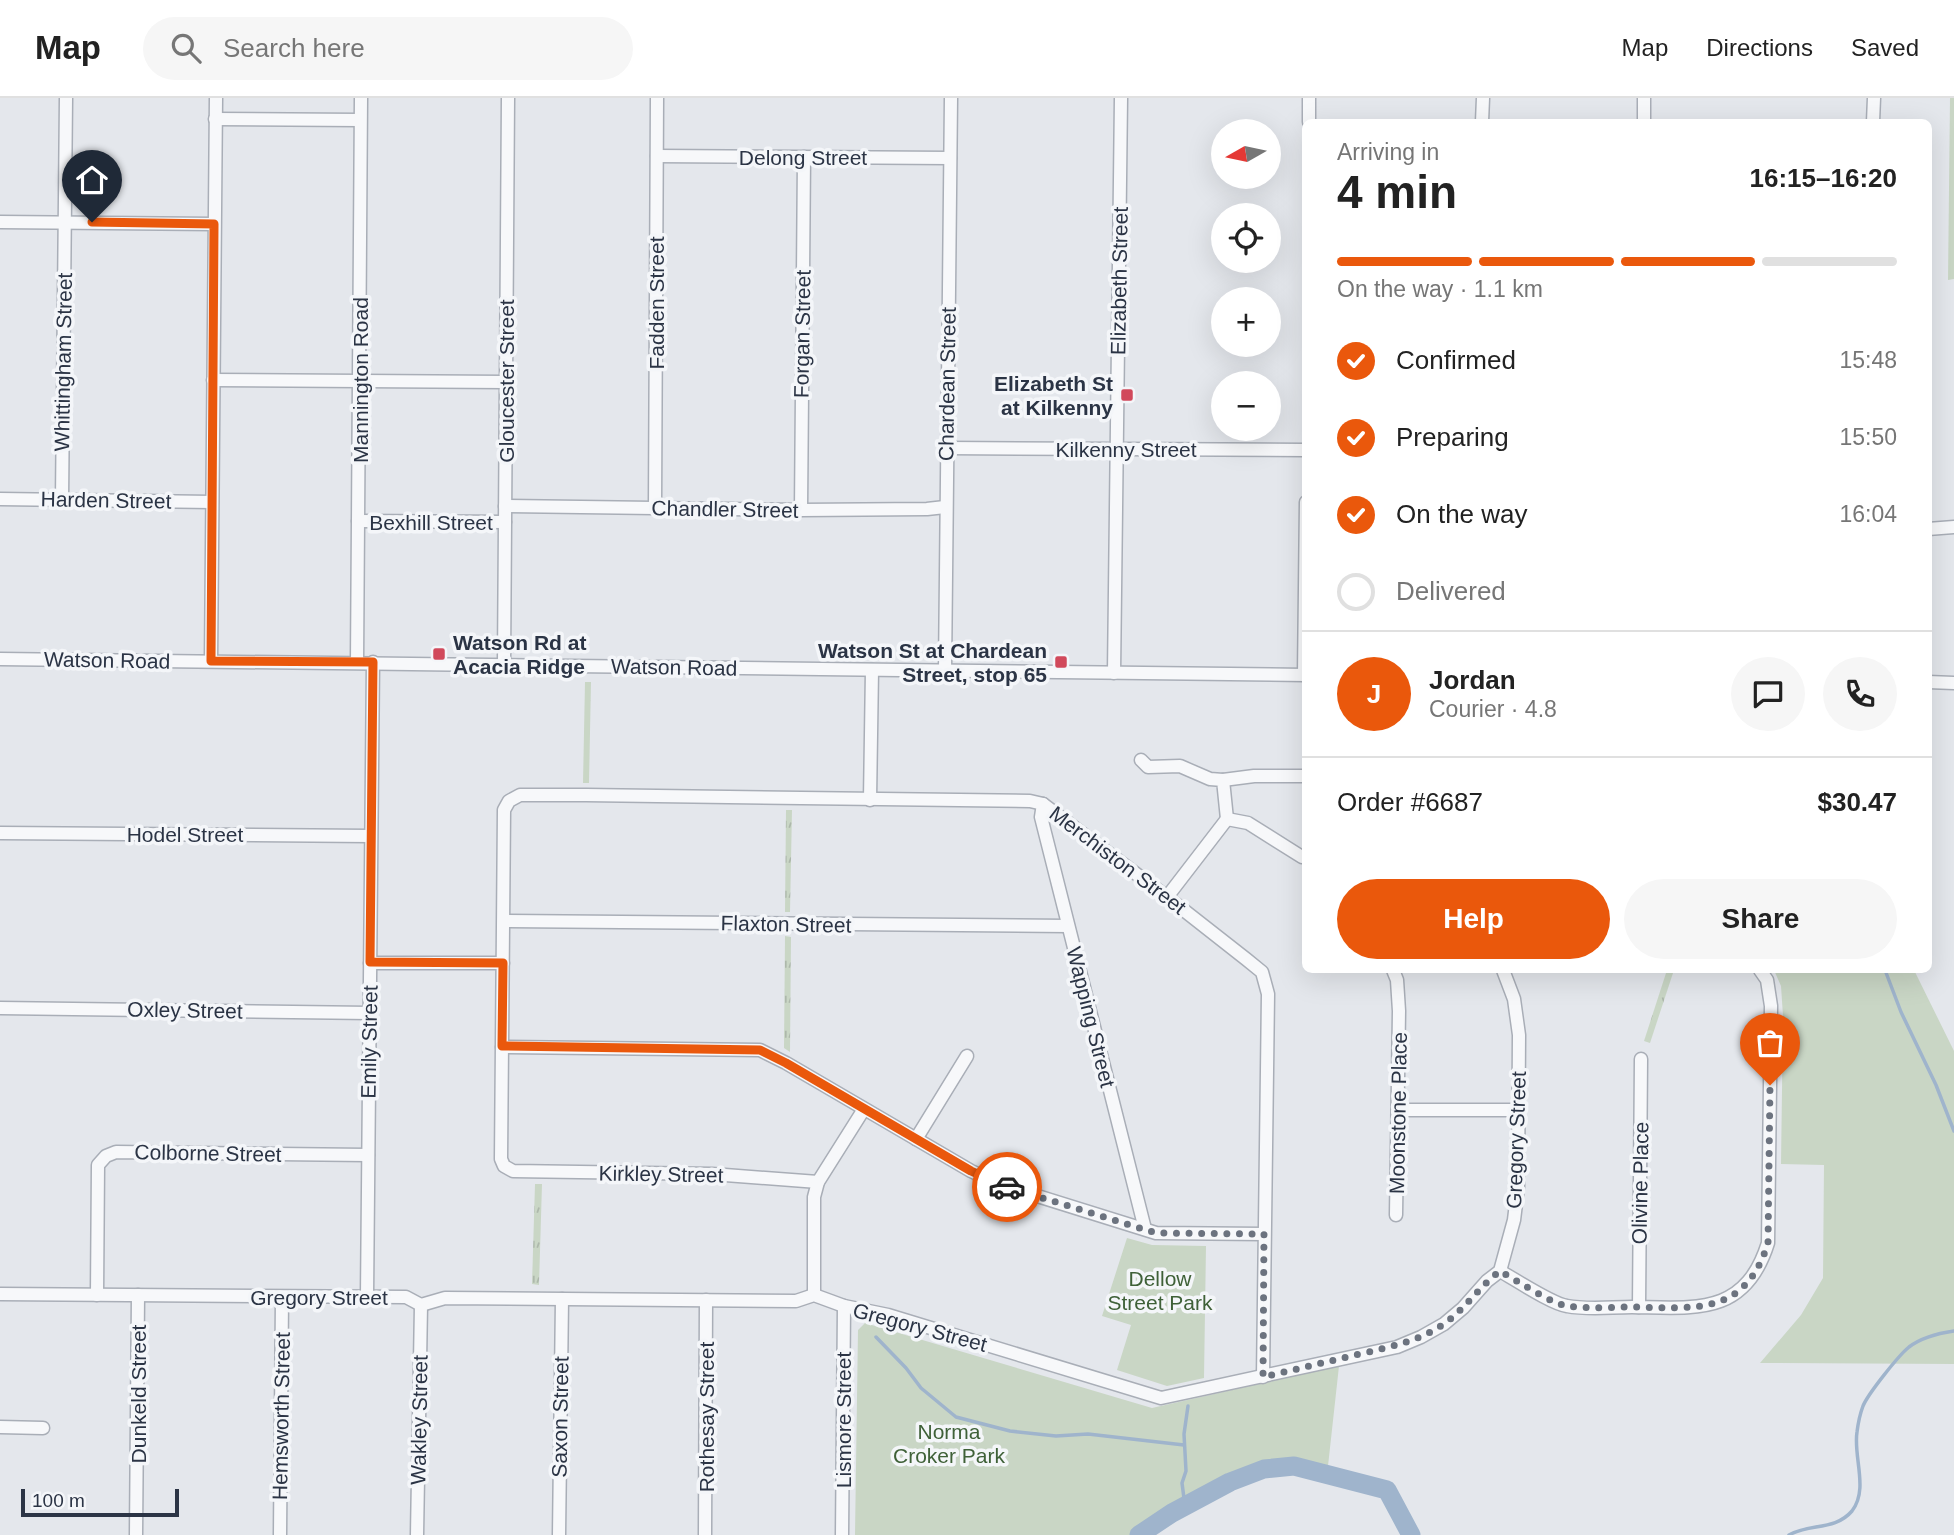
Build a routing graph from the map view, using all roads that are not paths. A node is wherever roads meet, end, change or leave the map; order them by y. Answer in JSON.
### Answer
{"nodes":[{"id":1,"x":65,"y":98,"type":"edge"},
{"id":2,"x":216,"y":98,"type":"edge"},
{"id":3,"x":361,"y":98,"type":"edge"},
{"id":4,"x":508,"y":98,"type":"edge"},
{"id":5,"x":657,"y":98,"type":"edge"},
{"id":6,"x":951,"y":98,"type":"edge"},
{"id":7,"x":1121,"y":98,"type":"edge"},
{"id":8,"x":1309,"y":98,"type":"edge"},
{"id":9,"x":1483,"y":98,"type":"edge"},
{"id":10,"x":1644,"y":98,"type":"edge"},
{"id":11,"x":1874,"y":98,"type":"edge"},
{"id":12,"x":215,"y":119,"type":"junction"},
{"id":13,"x":1309,"y":119,"type":"edge"},
{"id":14,"x":1482,"y":119,"type":"edge"},
{"id":15,"x":1644,"y":119,"type":"edge"},
{"id":16,"x":1873,"y":119,"type":"edge"},
{"id":17,"x":360,"y":120,"type":"junction"},
{"id":18,"x":657,"y":156,"type":"junction"},
{"id":19,"x":804,"y":157,"type":"junction"},
{"id":20,"x":950,"y":158,"type":"junction"},
{"id":21,"x":0,"y":222,"type":"edge"},
{"id":22,"x":65,"y":222,"type":"junction"},
{"id":23,"x":214,"y":224,"type":"junction"},
{"id":24,"x":213,"y":380,"type":"junction"},
{"id":25,"x":360,"y":381,"type":"junction"},
{"id":26,"x":506,"y":382,"type":"junction"},
{"id":27,"x":946,"y":448,"type":"junction"},
{"id":28,"x":1117,"y":448,"type":"junction"},
{"id":29,"x":1302,"y":450,"type":"edge"},
{"id":30,"x":0,"y":499,"type":"edge"},
{"id":31,"x":62,"y":500,"type":"junction"},
{"id":32,"x":212,"y":502,"type":"junction"},
{"id":33,"x":505,"y":506,"type":"junction"},
{"id":34,"x":945,"y":507,"type":"junction"},
{"id":35,"x":655,"y":508,"type":"junction"},
{"id":36,"x":801,"y":510,"type":"junction"},
{"id":37,"x":358,"y":521,"type":"junction"},
{"id":38,"x":505,"y":522,"type":"junction"},
{"id":39,"x":1954,"y":527,"type":"edge"},
{"id":40,"x":1932,"y":529,"type":"edge"},
{"id":41,"x":0,"y":659,"type":"edge"},
{"id":42,"x":211,"y":661,"type":"junction"},
{"id":43,"x":357,"y":662,"type":"junction"},
{"id":44,"x":373,"y":662,"type":"junction"},
{"id":45,"x":504,"y":664,"type":"junction"},
{"id":46,"x":872,"y":670,"type":"junction"},
{"id":47,"x":945,"y":670,"type":"junction"},
{"id":48,"x":1114,"y":673,"type":"junction"},
{"id":49,"x":1302,"y":676,"type":"edge"},
{"id":50,"x":1932,"y":682,"type":"edge"},
{"id":51,"x":1954,"y":683,"type":"edge"},
{"id":52,"x":1141,"y":760,"type":"dead end"},
{"id":53,"x":1302,"y":776,"type":"edge"},
{"id":54,"x":1223,"y":780,"type":"junction"},
{"id":55,"x":870,"y":800,"type":"junction"},
{"id":56,"x":1043,"y":804,"type":"junction"},
{"id":57,"x":1227,"y":819,"type":"junction"},
{"id":58,"x":0,"y":833,"type":"edge"},
{"id":59,"x":370,"y":836,"type":"junction"},
{"id":60,"x":1302,"y":856,"type":"dead end"},
{"id":61,"x":1167,"y":897,"type":"junction"},
{"id":62,"x":503,"y":921,"type":"junction"},
{"id":63,"x":1068,"y":926,"type":"junction"},
{"id":64,"x":370,"y":962,"type":"junction"},
{"id":65,"x":503,"y":963,"type":"junction"},
{"id":66,"x":1394,"y":973,"type":"edge"},
{"id":67,"x":1504,"y":973,"type":"edge"},
{"id":68,"x":1762,"y":973,"type":"edge"},
{"id":69,"x":0,"y":1008,"type":"edge"},
{"id":70,"x":370,"y":1013,"type":"junction"},
{"id":71,"x":502,"y":1046,"type":"junction"},
{"id":72,"x":967,"y":1056,"type":"dead end"},
{"id":73,"x":1641,"y":1059,"type":"dead end"},
{"id":74,"x":864,"y":1109,"type":"junction"},
{"id":75,"x":1398,"y":1110,"type":"junction"},
{"id":76,"x":1519,"y":1110,"type":"junction"},
{"id":77,"x":916,"y":1139,"type":"junction"},
{"id":78,"x":368,"y":1155,"type":"junction"},
{"id":79,"x":818,"y":1182,"type":"junction"},
{"id":80,"x":1396,"y":1215,"type":"dead end"},
{"id":81,"x":1145,"y":1229,"type":"junction"},
{"id":82,"x":1264,"y":1234,"type":"junction"},
{"id":83,"x":1500,"y":1271,"type":"junction"},
{"id":84,"x":0,"y":1294,"type":"edge"},
{"id":85,"x":97,"y":1294,"type":"junction"},
{"id":86,"x":138,"y":1295,"type":"junction"},
{"id":87,"x":367,"y":1296,"type":"junction"},
{"id":88,"x":814,"y":1296,"type":"junction"},
{"id":89,"x":282,"y":1297,"type":"junction"},
{"id":90,"x":562,"y":1299,"type":"junction"},
{"id":91,"x":706,"y":1300,"type":"junction"},
{"id":92,"x":421,"y":1305,"type":"junction"},
{"id":93,"x":844,"y":1306,"type":"junction"},
{"id":94,"x":1639,"y":1307,"type":"junction"},
{"id":95,"x":1263,"y":1377,"type":"junction"},
{"id":96,"x":0,"y":1427,"type":"edge"},
{"id":97,"x":43,"y":1428,"type":"dead end"},
{"id":98,"x":136,"y":1535,"type":"edge"},
{"id":99,"x":279,"y":1535,"type":"edge"},
{"id":100,"x":418,"y":1535,"type":"edge"},
{"id":101,"x":559,"y":1535,"type":"edge"},
{"id":102,"x":705,"y":1535,"type":"edge"},
{"id":103,"x":842,"y":1535,"type":"edge"}],
"edges":[{"from":1,"to":22,"type":"street","name":"Whittingham Street"},
{"from":2,"to":12,"type":"street"},
{"from":3,"to":17,"type":"street","name":"Mannington Road"},
{"from":4,"to":26,"type":"street","name":"Gloucester Street"},
{"from":5,"to":18,"type":"street","name":"Fadden Street"},
{"from":6,"to":20,"type":"street","name":"Chardean Street"},
{"from":7,"to":28,"type":"street","name":"Elizabeth Street"},
{"from":8,"to":13,"type":"street"},
{"from":9,"to":14,"type":"street"},
{"from":10,"to":15,"type":"street"},
{"from":11,"to":16,"type":"street"},
{"from":12,"to":17,"type":"street"},
{"from":12,"to":23,"type":"street"},
{"from":17,"to":25,"type":"street","name":"Mannington Road"},
{"from":18,"to":19,"type":"street","name":"Delong Street"},
{"from":18,"to":35,"type":"street","name":"Fadden Street"},
{"from":19,"to":20,"type":"street","name":"Delong Street"},
{"from":19,"to":36,"type":"street","name":"Forgan Street"},
{"from":20,"to":27,"type":"street","name":"Chardean Street"},
{"from":21,"to":22,"type":"street"},
{"from":22,"to":23,"type":"street"},
{"from":22,"to":31,"type":"street","name":"Whittingham Street"},
{"from":23,"to":24,"type":"street"},
{"from":24,"to":25,"type":"street"},
{"from":24,"to":32,"type":"street"},
{"from":25,"to":26,"type":"street"},
{"from":25,"to":37,"type":"street","name":"Mannington Road"},
{"from":26,"to":33,"type":"street","name":"Gloucester Street"},
{"from":27,"to":28,"type":"street","name":"Kilkenny Street"},
{"from":27,"to":34,"type":"street","name":"Chardean Street"},
{"from":28,"to":29,"type":"street","name":"Kilkenny Street"},
{"from":28,"to":48,"type":"street","name":"Elizabeth Street"},
{"from":30,"to":31,"type":"street","name":"Harden Street"},
{"from":31,"to":32,"type":"street","name":"Harden Street"},
{"from":32,"to":42,"type":"street"},
{"from":33,"to":35,"type":"street","name":"Chandler Street"},
{"from":33,"to":38,"type":"street","name":"Gloucester Street"},
{"from":34,"to":36,"type":"street","name":"Chandler Street"},
{"from":34,"to":47,"type":"street","name":"Chardean Street"},
{"from":35,"to":36,"type":"street","name":"Chandler Street"},
{"from":37,"to":38,"type":"street","name":"Bexhill Street"},
{"from":37,"to":43,"type":"street","name":"Mannington Road"},
{"from":38,"to":45,"type":"street","name":"Gloucester Street"},
{"from":39,"to":40,"type":"street"},
{"from":41,"to":42,"type":"street","name":"Watson Road"},
{"from":42,"to":43,"type":"street","name":"Watson Road"},
{"from":43,"to":44,"type":"street","name":"Watson Road"},
{"from":44,"to":45,"type":"street","name":"Watson Road"},
{"from":44,"to":59,"type":"street","name":"Emily Street"},
{"from":45,"to":46,"type":"street","name":"Watson Road"},
{"from":46,"to":47,"type":"street","name":"Watson Road"},
{"from":46,"to":55,"type":"street"},
{"from":47,"to":48,"type":"street","name":"Watson Road"},
{"from":48,"to":49,"type":"street","name":"Watson Road"},
{"from":50,"to":51,"type":"street"},
{"from":52,"to":54,"type":"street"},
{"from":53,"to":54,"type":"street"},
{"from":54,"to":57,"type":"street"},
{"from":55,"to":56,"type":"street","name":"Merchiston Street"},
{"from":55,"to":62,"type":"street","name":"Merchiston Street"},
{"from":56,"to":61,"type":"street","name":"Merchiston Street"},
{"from":56,"to":63,"type":"street","name":"Wapping Street"},
{"from":57,"to":60,"type":"street"},
{"from":57,"to":61,"type":"street"},
{"from":58,"to":59,"type":"street","name":"Hodel Street"},
{"from":59,"to":64,"type":"street","name":"Emily Street"},
{"from":61,"to":82,"type":"street","name":"Merchiston Street"},
{"from":62,"to":63,"type":"street","name":"Flaxton Street"},
{"from":62,"to":65,"type":"street"},
{"from":63,"to":81,"type":"street","name":"Wapping Street"},
{"from":64,"to":65,"type":"street"},
{"from":64,"to":70,"type":"street","name":"Emily Street"},
{"from":65,"to":71,"type":"street"},
{"from":66,"to":75,"type":"street","name":"Moonstone Place"},
{"from":67,"to":76,"type":"street","name":"Gregory Street"},
{"from":68,"to":94,"type":"street"},
{"from":69,"to":70,"type":"street","name":"Oxley Street"},
{"from":70,"to":78,"type":"street","name":"Emily Street"},
{"from":71,"to":74,"type":"street"},
{"from":71,"to":79,"type":"street","name":"Kirkley Street"},
{"from":72,"to":77,"type":"street"},
{"from":73,"to":94,"type":"street","name":"Olivine Place"},
{"from":74,"to":77,"type":"street"},
{"from":74,"to":79,"type":"street"},
{"from":75,"to":76,"type":"street"},
{"from":75,"to":80,"type":"street","name":"Moonstone Place"},
{"from":76,"to":83,"type":"street","name":"Gregory Street"},
{"from":77,"to":81,"type":"street"},
{"from":78,"to":85,"type":"street","name":"Colborne Street"},
{"from":78,"to":87,"type":"street","name":"Emily Street"},
{"from":79,"to":88,"type":"street"},
{"from":81,"to":82,"type":"street"},
{"from":82,"to":95,"type":"street","name":"Merchiston Street"},
{"from":83,"to":94,"type":"street"},
{"from":83,"to":95,"type":"street","name":"Gregory Street"},
{"from":84,"to":85,"type":"street","name":"Gregory Street"},
{"from":85,"to":86,"type":"street","name":"Gregory Street"},
{"from":86,"to":89,"type":"street","name":"Gregory Street"},
{"from":86,"to":98,"type":"street","name":"Dunkeld Street"},
{"from":87,"to":89,"type":"street","name":"Gregory Street"},
{"from":87,"to":92,"type":"street","name":"Gregory Street"},
{"from":88,"to":91,"type":"street","name":"Gregory Street"},
{"from":88,"to":93,"type":"street","name":"Gregory Street"},
{"from":89,"to":99,"type":"street","name":"Hemsworth Street"},
{"from":90,"to":91,"type":"street","name":"Gregory Street"},
{"from":90,"to":92,"type":"street","name":"Gregory Street"},
{"from":90,"to":101,"type":"street","name":"Saxon Street"},
{"from":91,"to":102,"type":"street","name":"Rothesay Street"},
{"from":92,"to":100,"type":"street","name":"Wakley Street"},
{"from":93,"to":95,"type":"street","name":"Gregory Street"},
{"from":93,"to":103,"type":"street","name":"Lismore Street"},
{"from":96,"to":97,"type":"street"}]}
